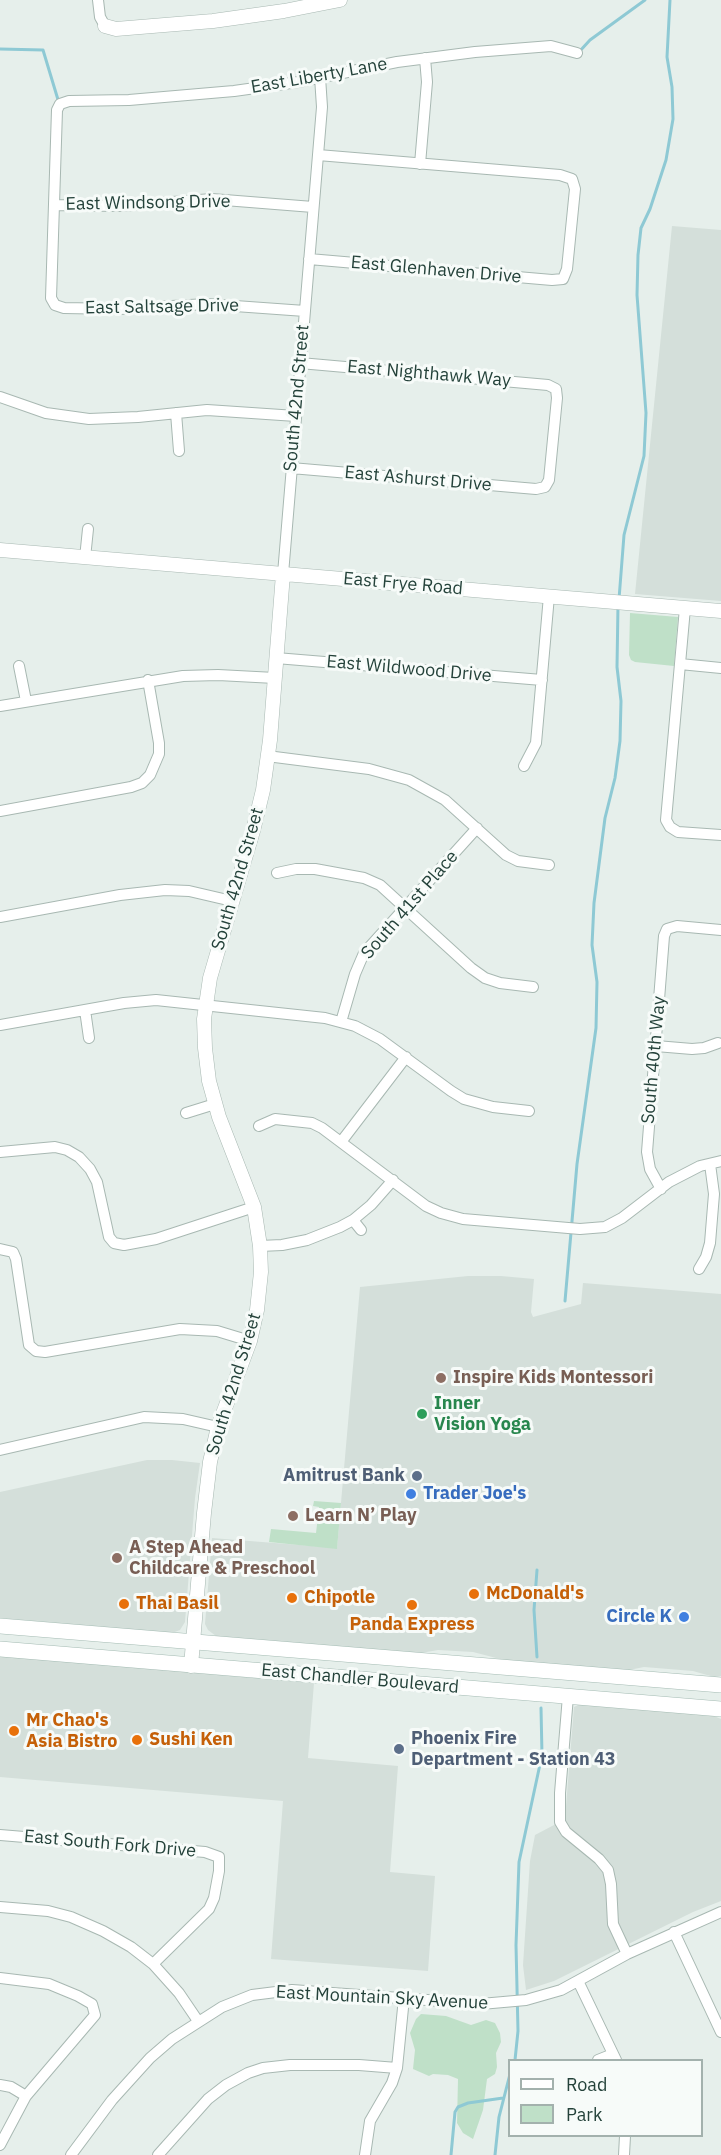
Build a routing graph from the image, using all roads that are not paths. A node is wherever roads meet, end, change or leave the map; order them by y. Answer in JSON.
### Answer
{"nodes":[{"id":1,"x":98,"y":0,"type":"edge"},
{"id":2,"x":340,"y":0,"type":"edge"},
{"id":3,"x":105,"y":26,"type":"joint"},
{"id":4,"x":577,"y":53,"type":"dead end"},
{"id":5,"x":425,"y":58,"type":"junction"},
{"id":6,"x":320,"y":77,"type":"junction"},
{"id":7,"x":318,"y":155,"type":"junction"},
{"id":8,"x":420,"y":164,"type":"junction"},
{"id":9,"x":54,"y":205,"type":"junction"},
{"id":10,"x":313,"y":207,"type":"junction"},
{"id":11,"x":309,"y":259,"type":"junction"},
{"id":12,"x":305,"y":311,"type":"junction"},
{"id":13,"x":300,"y":363,"type":"junction"},
{"id":14,"x":0,"y":397,"type":"edge"},
{"id":15,"x":176,"y":413,"type":"junction"},
{"id":16,"x":296,"y":416,"type":"junction"},
{"id":17,"x":179,"y":451,"type":"dead end"},
{"id":18,"x":291,"y":468,"type":"junction"},
{"id":19,"x":545,"y":487,"type":"joint"},
{"id":20,"x":88,"y":529,"type":"dead end"},
{"id":21,"x":0,"y":550,"type":"edge"},
{"id":22,"x":86,"y":558,"type":"junction"},
{"id":23,"x":283,"y":574,"type":"junction"},
{"id":24,"x":549,"y":596,"type":"junction"},
{"id":25,"x":685,"y":608,"type":"junction"},
{"id":26,"x":721,"y":611,"type":"edge"},
{"id":27,"x":276,"y":657,"type":"junction"},
{"id":28,"x":680,"y":664,"type":"junction"},
{"id":29,"x":19,"y":666,"type":"dead end"},
{"id":30,"x":721,"y":668,"type":"edge"},
{"id":31,"x":275,"y":678,"type":"junction"},
{"id":32,"x":148,"y":680,"type":"junction"},
{"id":33,"x":542,"y":680,"type":"junction"},
{"id":34,"x":26,"y":701,"type":"junction"},
{"id":35,"x":0,"y":706,"type":"edge"},
{"id":36,"x":267,"y":756,"type":"junction"},
{"id":37,"x":524,"y":766,"type":"dead end"},
{"id":38,"x":0,"y":811,"type":"edge"},
{"id":39,"x":477,"y":828,"type":"junction"},
{"id":40,"x":721,"y":835,"type":"edge"},
{"id":41,"x":549,"y":865,"type":"dead end"},
{"id":42,"x":277,"y":873,"type":"dead end"},
{"id":43,"x":232,"y":902,"type":"junction"},
{"id":44,"x":405,"y":906,"type":"junction"},
{"id":45,"x":0,"y":917,"type":"edge"},
{"id":46,"x":721,"y":930,"type":"edge"},
{"id":47,"x":532,"y":987,"type":"dead end"},
{"id":48,"x":206,"y":1004,"type":"junction"},
{"id":49,"x":85,"y":1010,"type":"junction"},
{"id":50,"x":341,"y":1022,"type":"junction"},
{"id":51,"x":0,"y":1025,"type":"edge"},
{"id":52,"x":89,"y":1038,"type":"dead end"},
{"id":53,"x":718,"y":1043,"type":"dead end"},
{"id":54,"x":656,"y":1046,"type":"junction"},
{"id":55,"x":406,"y":1057,"type":"junction"},
{"id":56,"x":215,"y":1104,"type":"junction"},
{"id":57,"x":529,"y":1111,"type":"dead end"},
{"id":58,"x":186,"y":1113,"type":"dead end"},
{"id":59,"x":259,"y":1126,"type":"dead end"},
{"id":60,"x":341,"y":1142,"type":"junction"},
{"id":61,"x":0,"y":1152,"type":"edge"},
{"id":62,"x":716,"y":1162,"type":"edge"},
{"id":63,"x":393,"y":1180,"type":"junction"},
{"id":64,"x":661,"y":1189,"type":"junction"},
{"id":65,"x":254,"y":1207,"type":"junction"},
{"id":66,"x":353,"y":1220,"type":"junction"},
{"id":67,"x":361,"y":1230,"type":"dead end"},
{"id":68,"x":260,"y":1246,"type":"junction"},
{"id":69,"x":0,"y":1249,"type":"edge"},
{"id":70,"x":699,"y":1269,"type":"dead end"},
{"id":71,"x":250,"y":1341,"type":"junction"},
{"id":72,"x":218,"y":1426,"type":"junction"},
{"id":73,"x":0,"y":1450,"type":"edge"},
{"id":74,"x":0,"y":1626,"type":"edge"},
{"id":75,"x":193,"y":1641,"type":"junction"},
{"id":76,"x":0,"y":1649,"type":"edge"},
{"id":77,"x":428,"y":1661,"type":"junction"},
{"id":78,"x":191,"y":1665,"type":"junction"},
{"id":79,"x":514,"y":1668,"type":"junction"},
{"id":80,"x":425,"y":1684,"type":"junction"},
{"id":81,"x":721,"y":1685,"type":"edge"},
{"id":82,"x":511,"y":1691,"type":"junction"},
{"id":83,"x":568,"y":1696,"type":"junction"},
{"id":84,"x":721,"y":1709,"type":"edge"},
{"id":85,"x":0,"y":1835,"type":"edge"},
{"id":86,"x":0,"y":1907,"type":"edge"},
{"id":87,"x":721,"y":1912,"type":"edge"},
{"id":88,"x":674,"y":1932,"type":"junction"},
{"id":89,"x":627,"y":1954,"type":"junction"},
{"id":90,"x":153,"y":1964,"type":"junction"},
{"id":91,"x":0,"y":1978,"type":"edge"},
{"id":92,"x":578,"y":1981,"type":"junction"},
{"id":93,"x":404,"y":1998,"type":"junction"},
{"id":94,"x":198,"y":2021,"type":"junction"},
{"id":95,"x":721,"y":2032,"type":"edge"},
{"id":96,"x":614,"y":2057,"type":"edge"},
{"id":97,"x":397,"y":2068,"type":"junction"},
{"id":98,"x":0,"y":2085,"type":"edge"},
{"id":99,"x":26,"y":2096,"type":"junction"},
{"id":100,"x":625,"y":2137,"type":"edge"},
{"id":101,"x":0,"y":2145,"type":"edge"},
{"id":102,"x":71,"y":2155,"type":"edge"},
{"id":103,"x":158,"y":2155,"type":"edge"},
{"id":104,"x":365,"y":2155,"type":"edge"},
{"id":105,"x":624,"y":2155,"type":"edge"}],
"edges":[{"from":1,"to":3,"type":"street"},
{"from":2,"to":3,"type":"street"},
{"from":4,"to":5,"type":"street","name":"East Liberty Lane"},
{"from":5,"to":6,"type":"street","name":"East Liberty Lane"},
{"from":5,"to":8,"type":"street"},
{"from":6,"to":7,"type":"street","name":"South 42nd Street"},
{"from":6,"to":9,"type":"street","name":"East Liberty Lane"},
{"from":7,"to":8,"type":"street"},
{"from":7,"to":10,"type":"street","name":"South 42nd Street"},
{"from":8,"to":11,"type":"street","name":"East Glenhaven Drive"},
{"from":9,"to":10,"type":"street","name":"East Windsong Drive"},
{"from":9,"to":12,"type":"street","name":"East Saltsage Drive"},
{"from":10,"to":11,"type":"street","name":"South 42nd Street"},
{"from":11,"to":12,"type":"street","name":"South 42nd Street"},
{"from":12,"to":13,"type":"street","name":"South 42nd Street"},
{"from":13,"to":16,"type":"street","name":"South 42nd Street"},
{"from":13,"to":19,"type":"street","name":"East Nighthawk Way"},
{"from":14,"to":15,"type":"street"},
{"from":15,"to":16,"type":"street"},
{"from":15,"to":17,"type":"street"},
{"from":16,"to":18,"type":"street","name":"South 42nd Street"},
{"from":18,"to":19,"type":"street","name":"East Ashurst Drive"},
{"from":18,"to":23,"type":"street","name":"South 42nd Street"},
{"from":20,"to":22,"type":"street"},
{"from":21,"to":22,"type":"street","name":"East Frye Road"},
{"from":22,"to":23,"type":"street","name":"East Frye Road"},
{"from":23,"to":24,"type":"street","name":"East Frye Road"},
{"from":23,"to":27,"type":"street","name":"South 42nd Street"},
{"from":24,"to":25,"type":"street","name":"East Frye Road"},
{"from":24,"to":33,"type":"street"},
{"from":25,"to":26,"type":"street","name":"East Frye Road"},
{"from":25,"to":28,"type":"street"},
{"from":27,"to":31,"type":"street","name":"South 42nd Street"},
{"from":27,"to":33,"type":"street","name":"East Wildwood Drive"},
{"from":28,"to":30,"type":"street"},
{"from":28,"to":40,"type":"street"},
{"from":29,"to":34,"type":"street"},
{"from":31,"to":32,"type":"street"},
{"from":31,"to":36,"type":"street","name":"South 42nd Street"},
{"from":32,"to":34,"type":"street"},
{"from":32,"to":38,"type":"street"},
{"from":33,"to":37,"type":"street"},
{"from":34,"to":35,"type":"street"},
{"from":36,"to":39,"type":"street"},
{"from":36,"to":43,"type":"street","name":"South 42nd Street"},
{"from":39,"to":41,"type":"street"},
{"from":39,"to":44,"type":"street","name":"South 41st Place"},
{"from":42,"to":44,"type":"street"},
{"from":43,"to":45,"type":"street"},
{"from":43,"to":48,"type":"street","name":"South 42nd Street"},
{"from":44,"to":47,"type":"street"},
{"from":44,"to":50,"type":"street","name":"South 41st Place"},
{"from":46,"to":54,"type":"street","name":"South 40th Way"},
{"from":48,"to":49,"type":"street"},
{"from":48,"to":50,"type":"street"},
{"from":48,"to":56,"type":"street","name":"South 42nd Street"},
{"from":49,"to":51,"type":"street"},
{"from":49,"to":52,"type":"street"},
{"from":50,"to":55,"type":"street"},
{"from":53,"to":54,"type":"street"},
{"from":54,"to":64,"type":"street","name":"South 40th Way"},
{"from":55,"to":57,"type":"street"},
{"from":55,"to":60,"type":"street"},
{"from":56,"to":58,"type":"street"},
{"from":56,"to":65,"type":"street","name":"South 42nd Street"},
{"from":59,"to":60,"type":"street"},
{"from":60,"to":63,"type":"street"},
{"from":61,"to":65,"type":"street"},
{"from":62,"to":64,"type":"street"},
{"from":62,"to":70,"type":"street"},
{"from":63,"to":64,"type":"street"},
{"from":63,"to":66,"type":"street"},
{"from":65,"to":68,"type":"street","name":"South 42nd Street"},
{"from":66,"to":67,"type":"street"},
{"from":66,"to":68,"type":"street"},
{"from":68,"to":71,"type":"street","name":"South 42nd Street"},
{"from":69,"to":71,"type":"street"},
{"from":71,"to":72,"type":"street","name":"South 42nd Street"},
{"from":72,"to":73,"type":"street"},
{"from":72,"to":75,"type":"street","name":"South 42nd Street"},
{"from":74,"to":75,"type":"main road","name":"East Chandler Boulevard"},
{"from":75,"to":77,"type":"main road","name":"East Chandler Boulevard"},
{"from":75,"to":78,"type":"street","name":"South 42nd Street"},
{"from":76,"to":78,"type":"main road","name":"East Chandler Boulevard"},
{"from":77,"to":79,"type":"main road","name":"East Chandler Boulevard"},
{"from":77,"to":80,"type":"main road"},
{"from":78,"to":80,"type":"main road","name":"East Chandler Boulevard"},
{"from":79,"to":81,"type":"main road","name":"East Chandler Boulevard"},
{"from":79,"to":82,"type":"main road"},
{"from":80,"to":82,"type":"main road","name":"East Chandler Boulevard"},
{"from":82,"to":83,"type":"main road","name":"East Chandler Boulevard"},
{"from":83,"to":84,"type":"main road","name":"East Chandler Boulevard"},
{"from":83,"to":89,"type":"street"},
{"from":85,"to":90,"type":"street","name":"East South Fork Drive"},
{"from":86,"to":90,"type":"street"},
{"from":87,"to":88,"type":"street","name":"East Mountain Sky Avenue"},
{"from":88,"to":89,"type":"street","name":"East Mountain Sky Avenue"},
{"from":88,"to":95,"type":"street"},
{"from":89,"to":92,"type":"street","name":"East Mountain Sky Avenue"},
{"from":90,"to":94,"type":"street"},
{"from":91,"to":99,"type":"street"},
{"from":92,"to":93,"type":"street","name":"East Mountain Sky Avenue"},
{"from":92,"to":96,"type":"street"},
{"from":93,"to":94,"type":"street","name":"East Mountain Sky Avenue"},
{"from":93,"to":97,"type":"street"},
{"from":94,"to":102,"type":"street"},
{"from":97,"to":103,"type":"street"},
{"from":97,"to":104,"type":"street"},
{"from":98,"to":99,"type":"street"},
{"from":99,"to":101,"type":"street"},
{"from":100,"to":105,"type":"street"}]}
